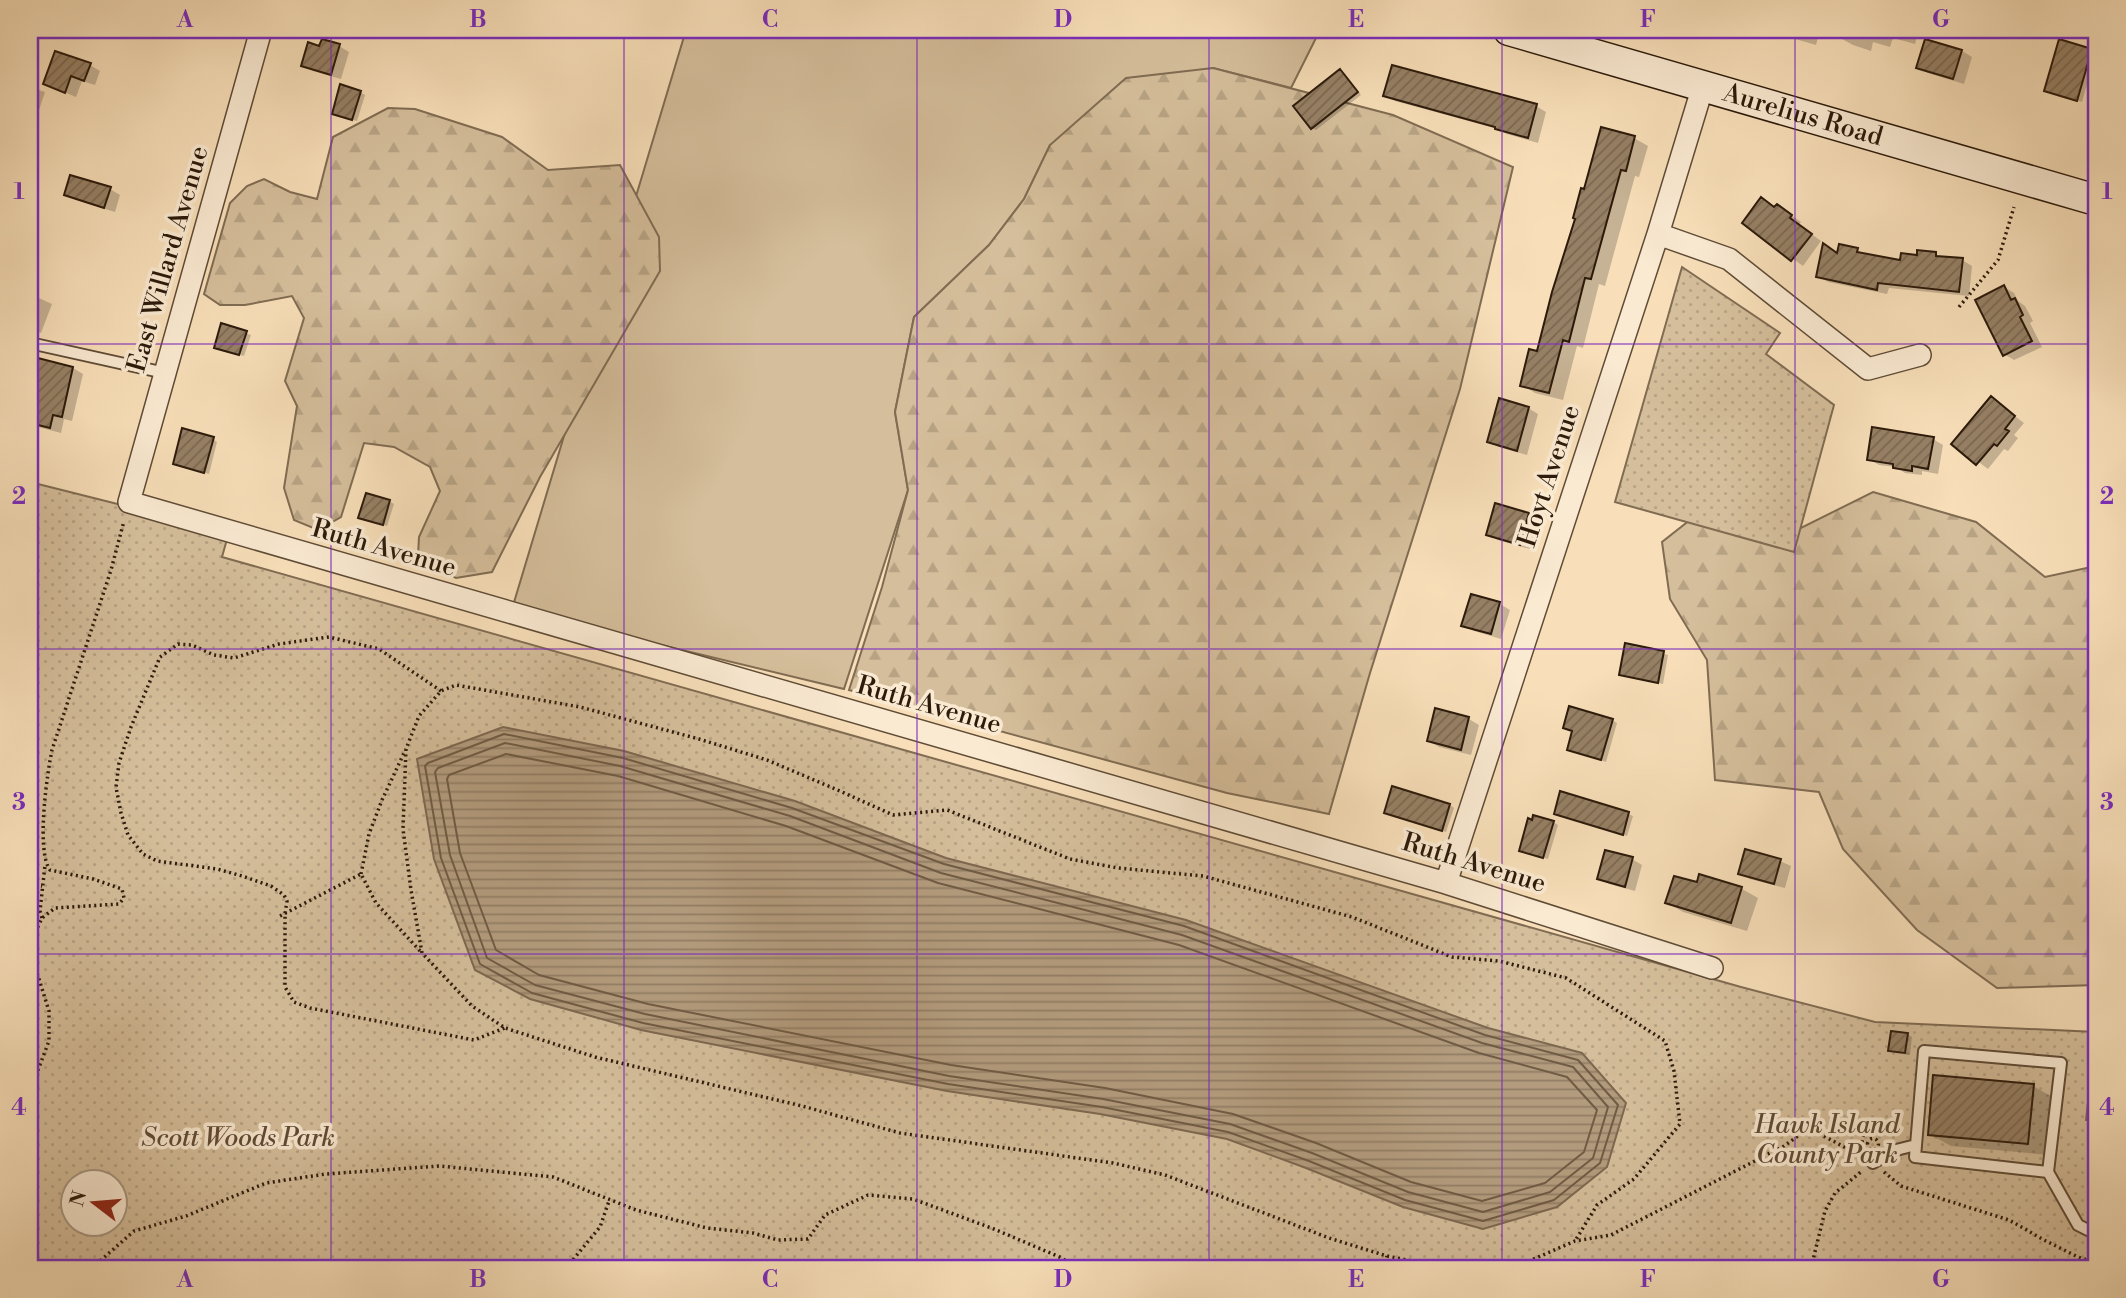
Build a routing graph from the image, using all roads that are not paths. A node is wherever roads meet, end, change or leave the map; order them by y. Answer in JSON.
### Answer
{"nodes":[{"id":1,"x":261,"y":30,"type":"edge"},
{"id":2,"x":1509,"y":30,"type":"edge"},
{"id":3,"x":1703,"y":86,"type":"junction"},
{"id":4,"x":2096,"y":200,"type":"edge"},
{"id":5,"x":1658,"y":234,"type":"junction"},
{"id":6,"x":30,"y":343,"type":"edge"},
{"id":7,"x":1920,"y":355,"type":"dead end"},
{"id":8,"x":165,"y":373,"type":"junction"},
{"id":9,"x":128,"y":502,"type":"joint"},
{"id":10,"x":1446,"y":883,"type":"junction"},
{"id":11,"x":1712,"y":968,"type":"dead end"},
{"id":12,"x":1916,"y":1145,"type":"junction"},
{"id":13,"x":1872,"y":1163,"type":"road end"},
{"id":14,"x":2048,"y":1172,"type":"junction"},
{"id":15,"x":2096,"y":1234,"type":"edge"}],
"edges":[{"from":1,"to":8,"type":"street","name":"East Willard Avenue"},
{"from":2,"to":3,"type":"street","name":"Aurelius Road"},
{"from":3,"to":4,"type":"street","name":"Aurelius Road"},
{"from":3,"to":5,"type":"street","name":"Hoyt Avenue"},
{"from":5,"to":7,"type":"street"},
{"from":5,"to":10,"type":"street","name":"Hoyt Avenue"},
{"from":6,"to":8,"type":"lane"},
{"from":8,"to":9,"type":"street","name":"East Willard Avenue"},
{"from":9,"to":10,"type":"street","name":"Ruth Avenue"},
{"from":10,"to":11,"type":"street","name":"Ruth Avenue"},
{"from":12,"to":13,"type":"lane"},
{"from":12,"to":14,"type":"lane"},
{"from":12,"to":14,"type":"lane"},
{"from":14,"to":15,"type":"lane"}]}
